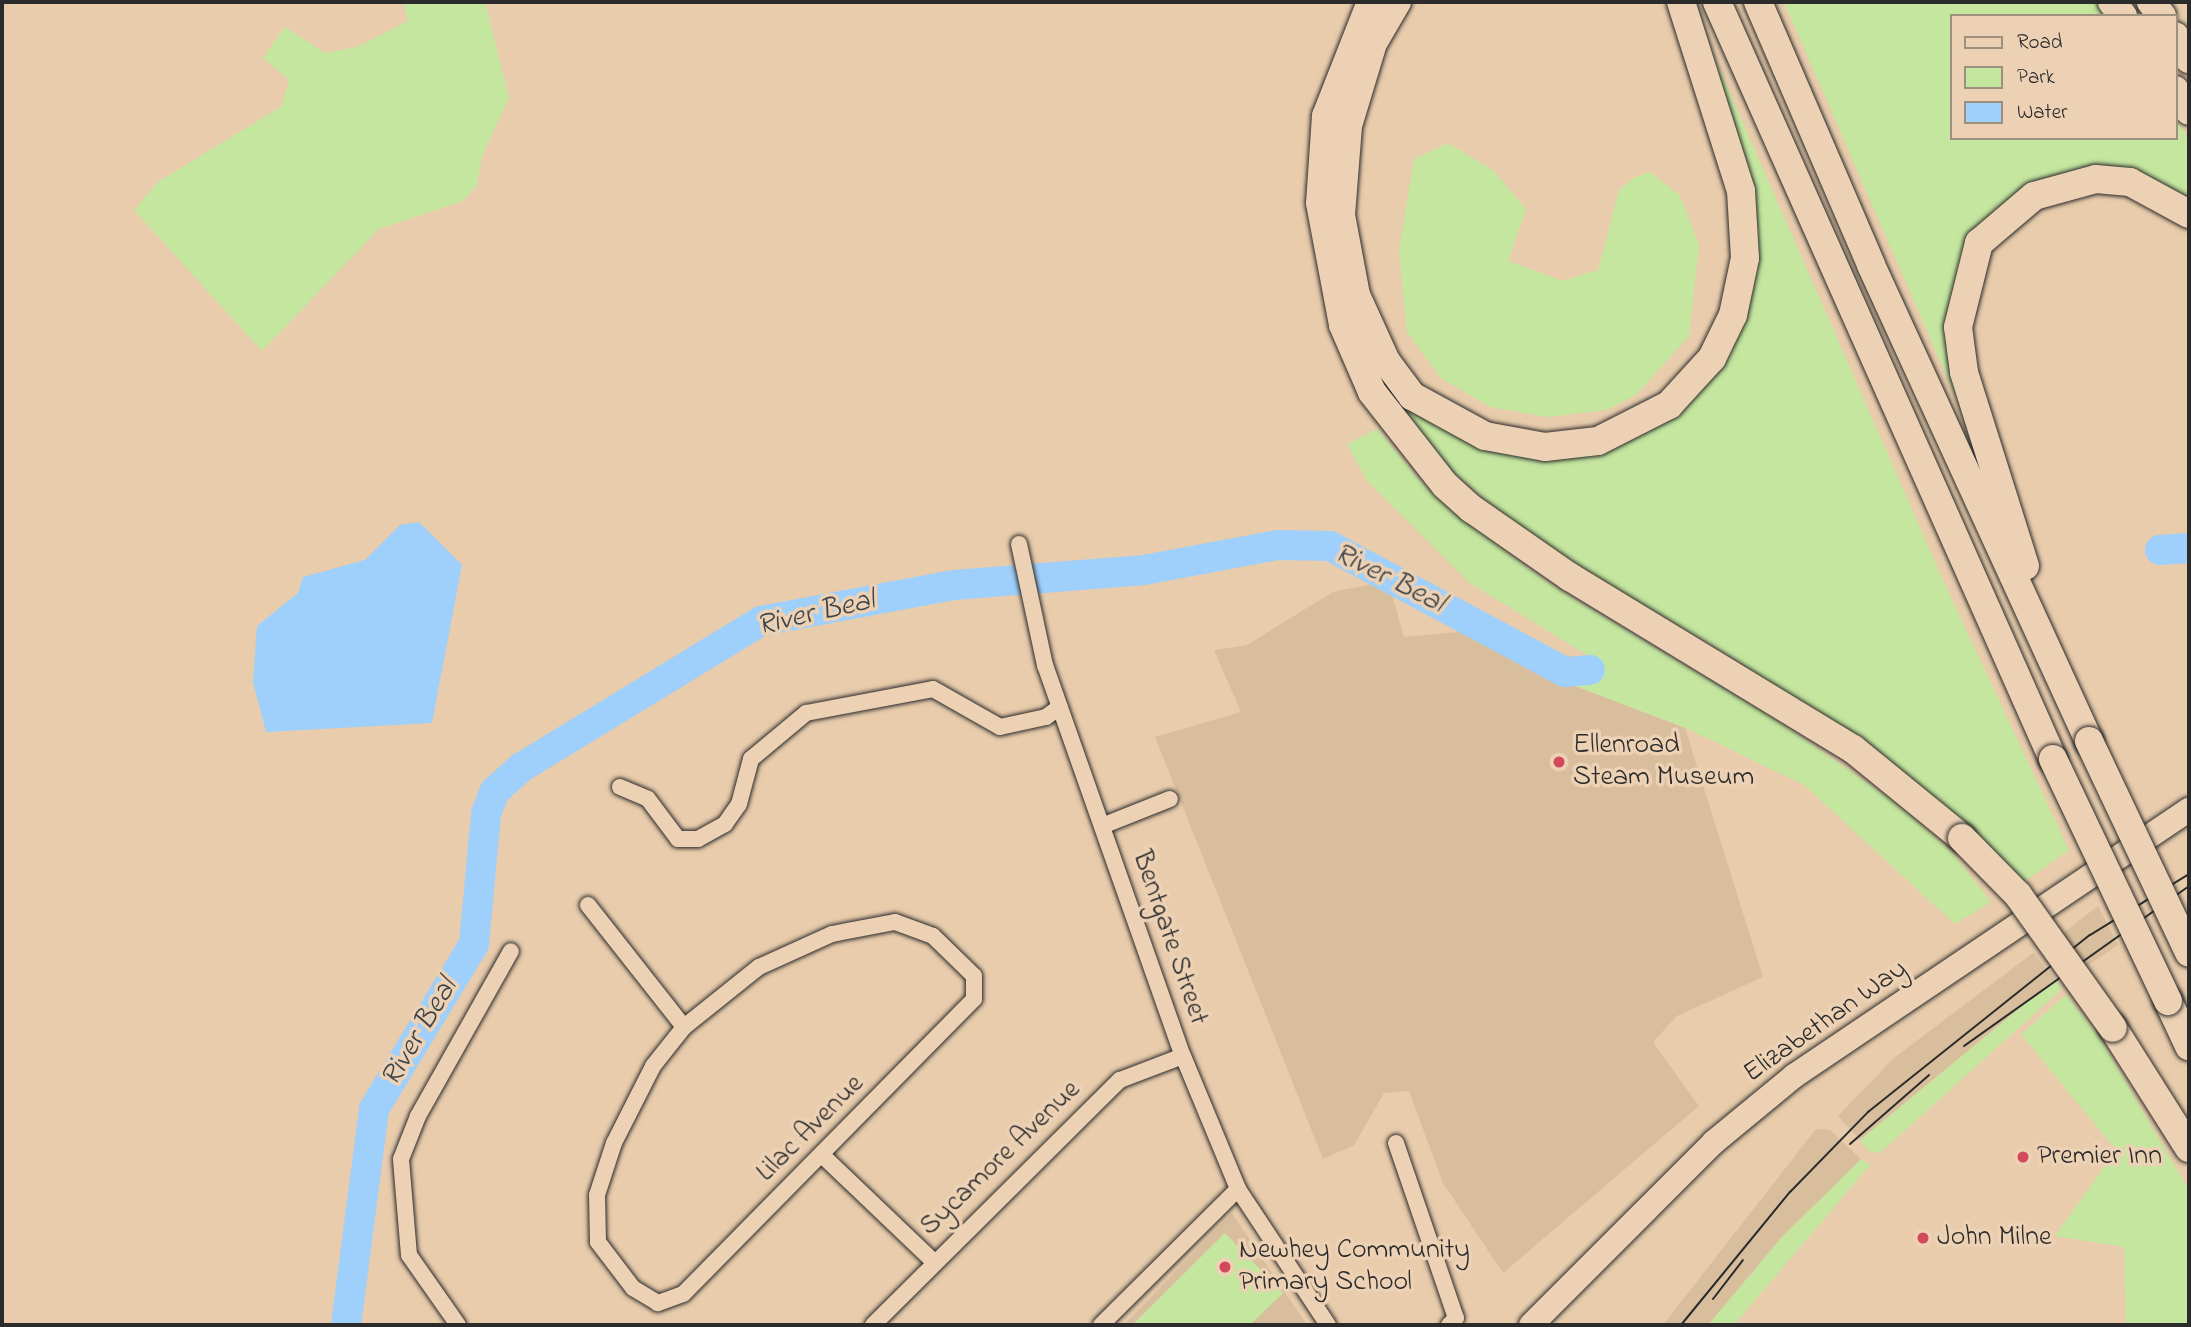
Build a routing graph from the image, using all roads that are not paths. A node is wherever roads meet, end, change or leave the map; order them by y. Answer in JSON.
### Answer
{"nodes":[{"id":1,"x":1371,"y":2,"type":"edge"},
{"id":2,"x":1397,"y":2,"type":"edge"},
{"id":3,"x":1681,"y":2,"type":"edge"},
{"id":4,"x":1717,"y":2,"type":"edge"},
{"id":5,"x":1758,"y":2,"type":"edge"},
{"id":6,"x":2177,"y":39,"type":"edge"},
{"id":7,"x":2189,"y":59,"type":"edge"},
{"id":8,"x":2177,"y":93,"type":"edge"},
{"id":9,"x":2189,"y":111,"type":"edge"},
{"id":10,"x":2189,"y":214,"type":"edge"},
{"id":11,"x":1019,"y":544,"type":"dead end"},
{"id":12,"x":1060,"y":707,"type":"junction"},
{"id":13,"x":2072,"y":707,"type":"junction"},
{"id":14,"x":621,"y":787,"type":"dead end"},
{"id":15,"x":1170,"y":799,"type":"dead end"},
{"id":16,"x":2189,"y":810,"type":"edge"},
{"id":17,"x":1102,"y":826,"type":"junction"},
{"id":18,"x":588,"y":905,"type":"dead end"},
{"id":19,"x":511,"y":951,"type":"dead end"},
{"id":20,"x":2189,"y":953,"type":"edge"},
{"id":21,"x":684,"y":1027,"type":"junction"},
{"id":22,"x":2189,"y":1046,"type":"edge"},
{"id":23,"x":1183,"y":1056,"type":"junction"},
{"id":24,"x":1396,"y":1143,"type":"dead end"},
{"id":25,"x":2189,"y":1148,"type":"edge"},
{"id":26,"x":822,"y":1155,"type":"junction"},
{"id":27,"x":1238,"y":1189,"type":"junction"},
{"id":28,"x":933,"y":1262,"type":"junction"},
{"id":29,"x":1322,"y":1322,"type":"edge"},
{"id":30,"x":458,"y":1325,"type":"edge"},
{"id":31,"x":873,"y":1325,"type":"edge"},
{"id":32,"x":1101,"y":1325,"type":"edge"},
{"id":33,"x":1449,"y":1325,"type":"edge"},
{"id":34,"x":1531,"y":1325,"type":"edge"}],
"edges":[{"from":1,"to":25,"type":"highway","bridge":true},
{"from":2,"to":3,"type":"highway"},
{"from":4,"to":22,"type":"highway","bridge":true},
{"from":5,"to":13,"type":"highway"},
{"from":6,"to":7,"type":"highway"},
{"from":8,"to":9,"type":"highway"},
{"from":10,"to":13,"type":"highway"},
{"from":11,"to":12,"type":"street","name":"Bentgate Street"},
{"from":12,"to":14,"type":"street"},
{"from":12,"to":17,"type":"street","name":"Bentgate Street"},
{"from":13,"to":20,"type":"highway","bridge":true},
{"from":15,"to":17,"type":"street"},
{"from":16,"to":34,"type":"main road","name":"Elizabethan Way"},
{"from":17,"to":23,"type":"street","name":"Bentgate Street"},
{"from":18,"to":21,"type":"street"},
{"from":19,"to":30,"type":"street"},
{"from":21,"to":26,"type":"street","name":"Lilac Avenue"},
{"from":21,"to":26,"type":"street","name":"Lilac Avenue"},
{"from":23,"to":27,"type":"street","name":"Bentgate Street"},
{"from":23,"to":28,"type":"street","name":"Sycamore Avenue"},
{"from":24,"to":33,"type":"street"},
{"from":26,"to":28,"type":"street"},
{"from":27,"to":29,"type":"street","name":"Bentgate Street"},
{"from":27,"to":32,"type":"street"},
{"from":28,"to":31,"type":"street","name":"Sycamore Avenue"}]}
